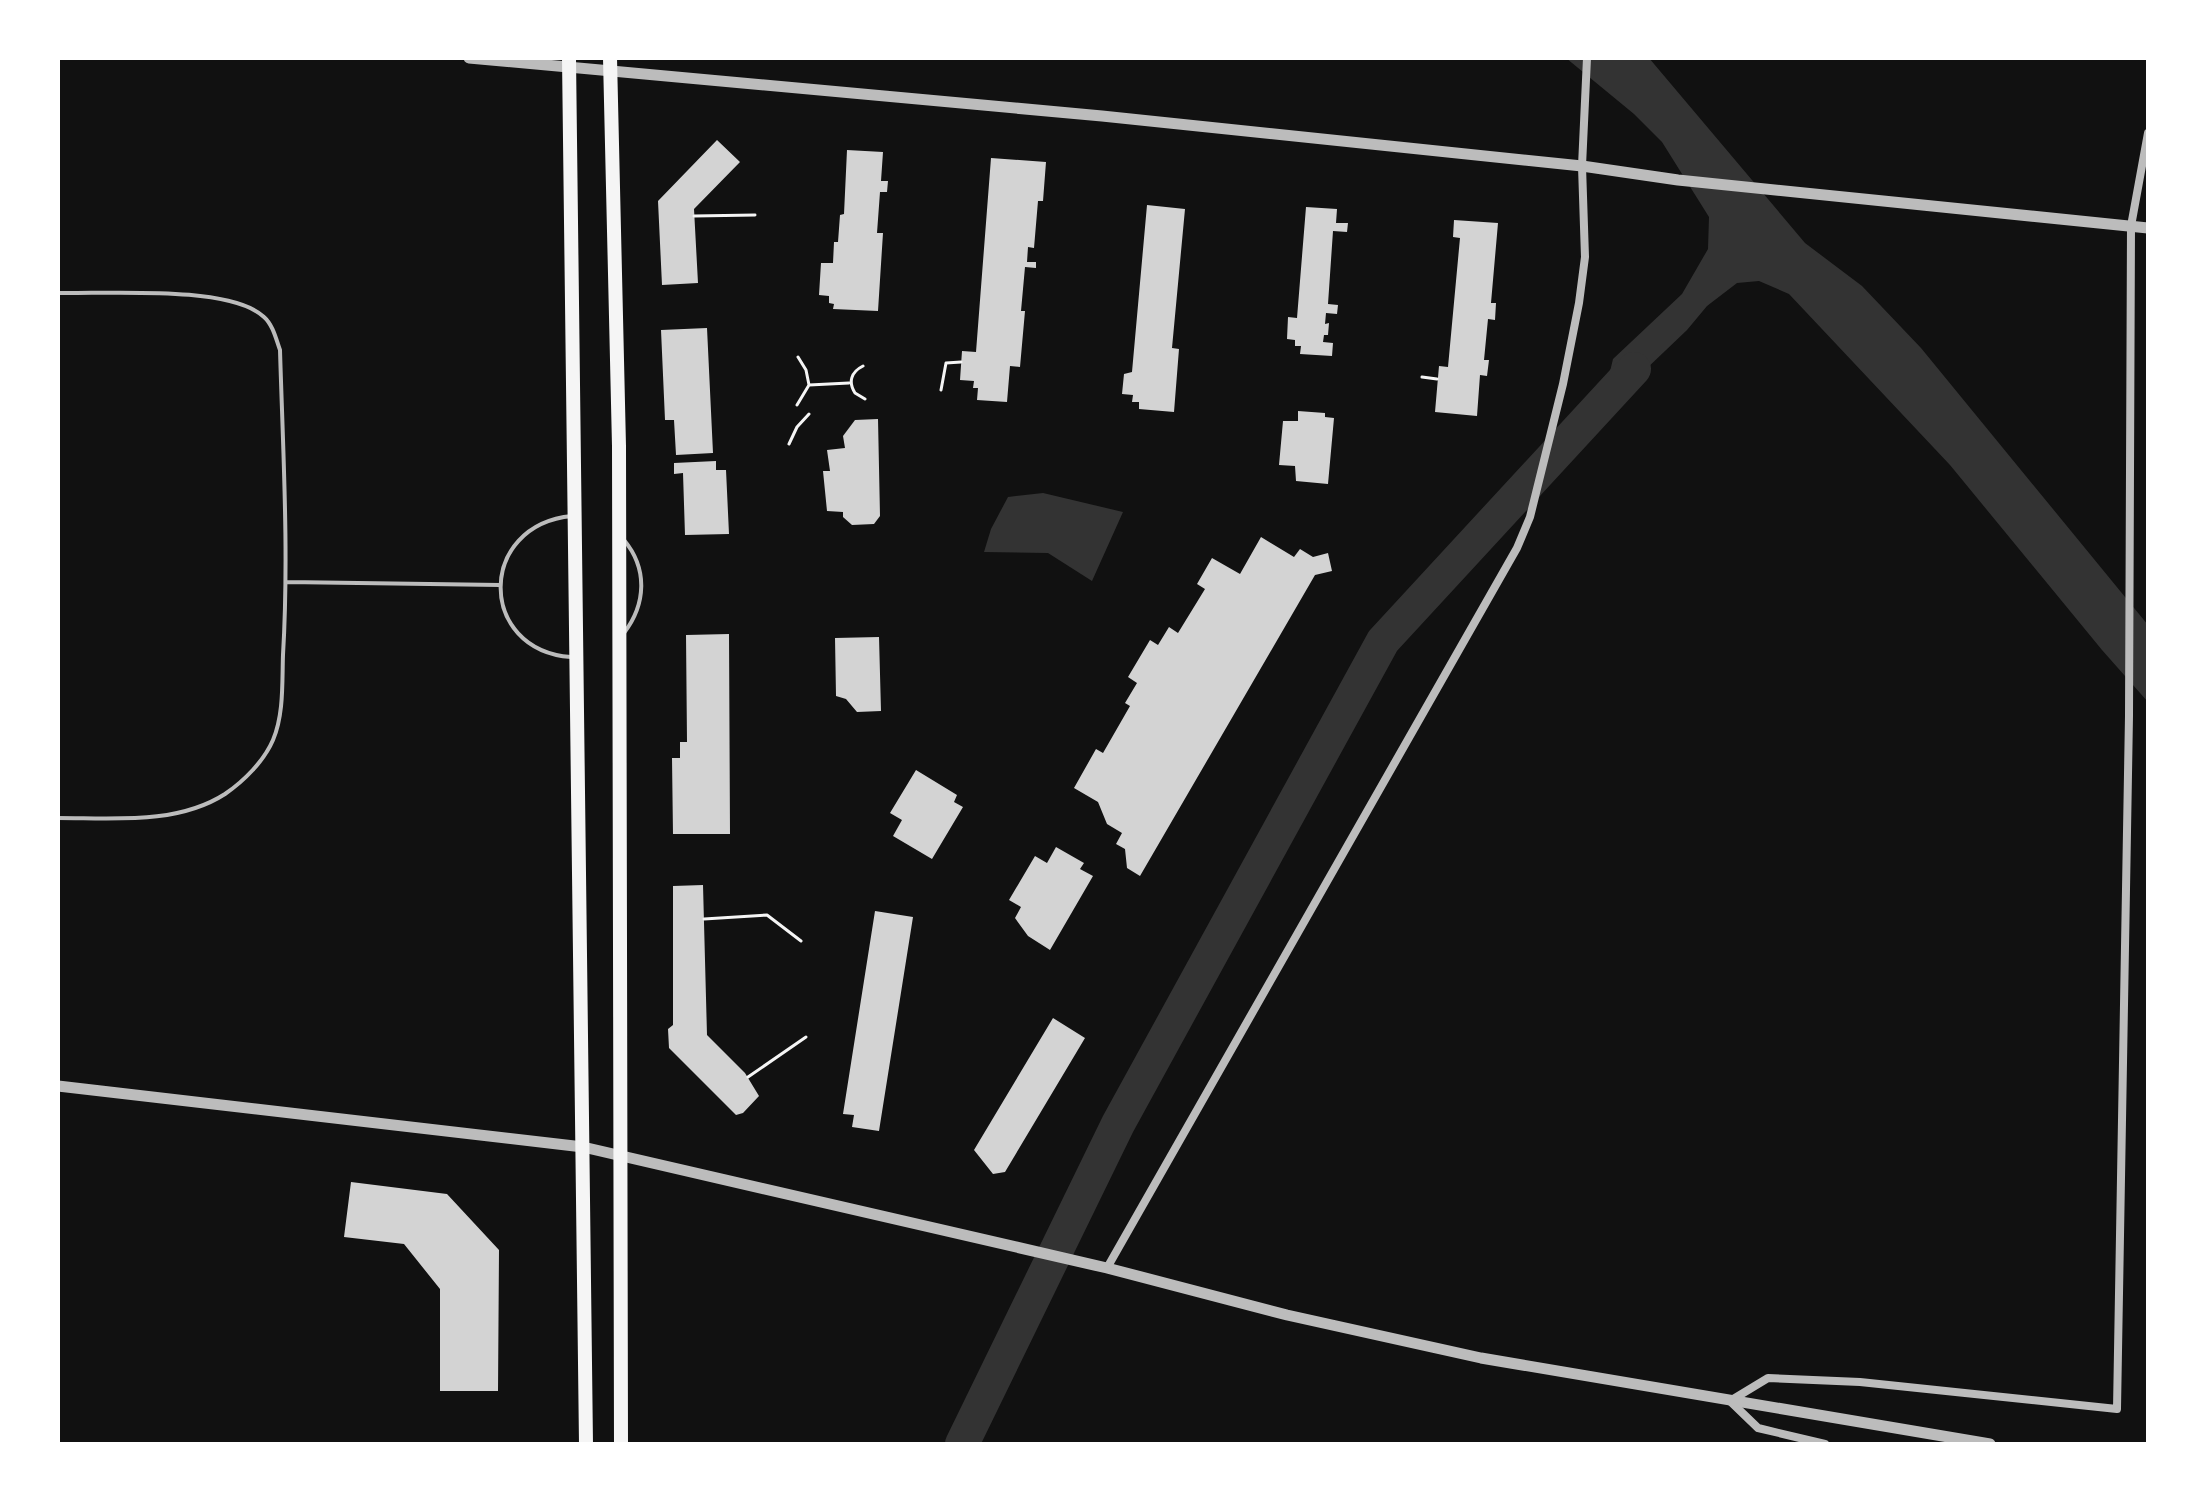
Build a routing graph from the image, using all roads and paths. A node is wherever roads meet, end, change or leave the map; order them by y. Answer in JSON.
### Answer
{"nodes":[{"id":1,"x":469,"y":58,"type":"edge"},
{"id":2,"x":1587,"y":58,"type":"edge"},
{"id":3,"x":569,"y":64,"type":"edge"},
{"id":4,"x":611,"y":65,"type":"edge"},
{"id":5,"x":2148,"y":133,"type":"edge"},
{"id":6,"x":1582,"y":166,"type":"junction"},
{"id":7,"x":755,"y":215,"type":"dead end"},
{"id":8,"x":694,"y":216,"type":"dead end"},
{"id":9,"x":2131,"y":226,"type":"junction"},
{"id":10,"x":2148,"y":228,"type":"edge"},
{"id":11,"x":58,"y":293,"type":"edge"},
{"id":12,"x":798,"y":357,"type":"dead end"},
{"id":13,"x":961,"y":362,"type":"dead end"},
{"id":14,"x":863,"y":366,"type":"dead end"},
{"id":15,"x":1422,"y":377,"type":"dead end"},
{"id":16,"x":1437,"y":379,"type":"dead end"},
{"id":17,"x":850,"y":383,"type":"junction"},
{"id":18,"x":809,"y":385,"type":"junction"},
{"id":19,"x":941,"y":390,"type":"dead end"},
{"id":20,"x":865,"y":399,"type":"dead end"},
{"id":21,"x":797,"y":405,"type":"dead end"},
{"id":22,"x":809,"y":414,"type":"dead end"},
{"id":23,"x":789,"y":444,"type":"dead end"},
{"id":24,"x":575,"y":516,"type":"junction"},
{"id":25,"x":620,"y":534,"type":"junction"},
{"id":26,"x":287,"y":582,"type":"junction"},
{"id":27,"x":500,"y":585,"type":"junction"},
{"id":28,"x":620,"y":639,"type":"dead end"},
{"id":29,"x":577,"y":658,"type":"junction"},
{"id":30,"x":58,"y":818,"type":"edge"},
{"id":31,"x":704,"y":919,"type":"dead end"},
{"id":32,"x":801,"y":941,"type":"dead end"},
{"id":33,"x":806,"y":1037,"type":"dead end"},
{"id":34,"x":748,"y":1077,"type":"dead end"},
{"id":35,"x":58,"y":1086,"type":"edge"},
{"id":36,"x":583,"y":1147,"type":"junction"},
{"id":37,"x":620,"y":1156,"type":"junction"},
{"id":38,"x":1106,"y":1268,"type":"junction"},
{"id":39,"x":1730,"y":1401,"type":"junction"},
{"id":40,"x":586,"y":1444,"type":"edge"},
{"id":41,"x":621,"y":1444,"type":"edge"},
{"id":42,"x":1825,"y":1444,"type":"edge"},
{"id":43,"x":1990,"y":1444,"type":"edge"}],
"edges":[{"from":1,"to":3,"type":"street"},
{"from":2,"to":6,"type":"street"},
{"from":3,"to":4,"type":"street"},
{"from":3,"to":24,"type":"main road"},
{"from":4,"to":6,"type":"street"},
{"from":4,"to":25,"type":"main road"},
{"from":5,"to":9,"type":"street"},
{"from":6,"to":9,"type":"street"},
{"from":6,"to":38,"type":"street"},
{"from":7,"to":8,"type":"path"},
{"from":9,"to":10,"type":"street"},
{"from":9,"to":39,"type":"street"},
{"from":11,"to":26,"type":"lane"},
{"from":12,"to":18,"type":"path"},
{"from":13,"to":19,"type":"path"},
{"from":14,"to":17,"type":"path"},
{"from":15,"to":16,"type":"path"},
{"from":17,"to":18,"type":"path"},
{"from":17,"to":20,"type":"path"},
{"from":18,"to":21,"type":"path"},
{"from":22,"to":23,"type":"path"},
{"from":24,"to":27,"type":"lane"},
{"from":24,"to":29,"type":"main road"},
{"from":25,"to":28,"type":"lane"},
{"from":25,"to":37,"type":"main road"},
{"from":26,"to":27,"type":"lane"},
{"from":26,"to":30,"type":"lane"},
{"from":27,"to":29,"type":"lane"},
{"from":29,"to":36,"type":"main road"},
{"from":31,"to":32,"type":"path"},
{"from":33,"to":34,"type":"path"},
{"from":35,"to":36,"type":"street"},
{"from":36,"to":37,"type":"street"},
{"from":36,"to":40,"type":"main road"},
{"from":37,"to":38,"type":"street"},
{"from":37,"to":41,"type":"main road"},
{"from":38,"to":39,"type":"street"},
{"from":39,"to":42,"type":"street"},
{"from":39,"to":43,"type":"street"}]}
